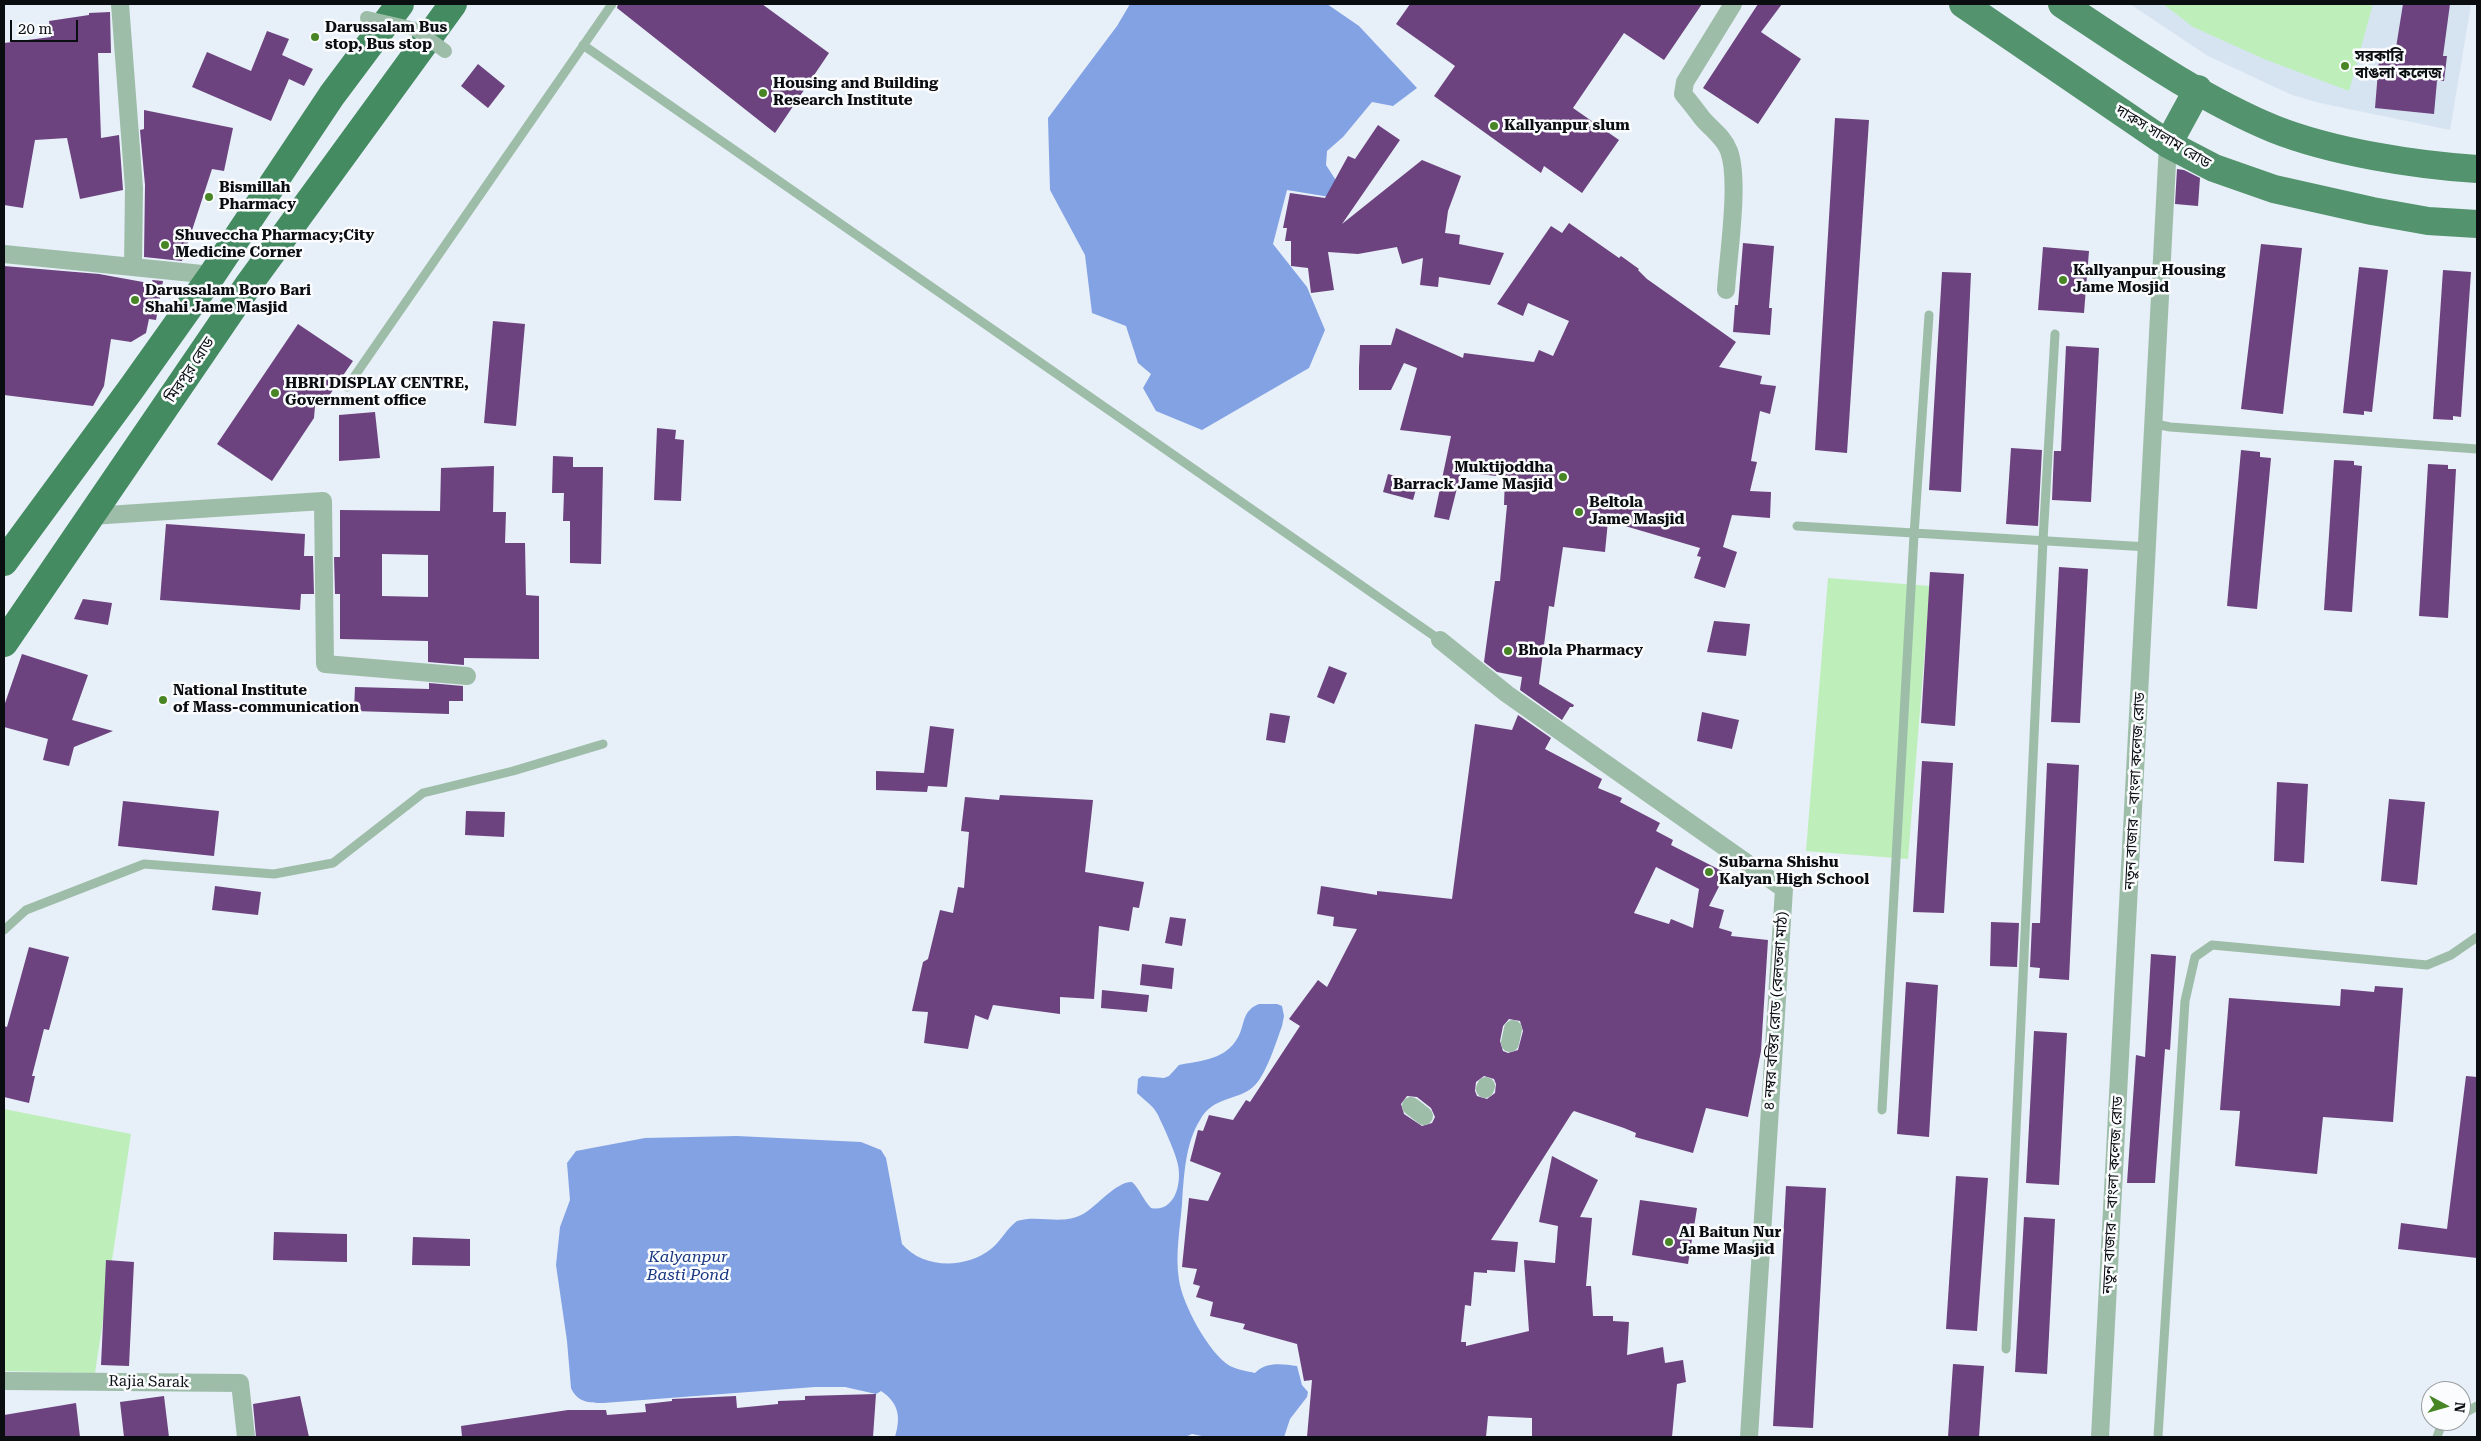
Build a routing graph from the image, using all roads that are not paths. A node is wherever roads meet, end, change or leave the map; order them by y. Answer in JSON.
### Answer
{"nodes":[{"id":1,"x":120,"y":4,"type":"edge"},
{"id":2,"x":400,"y":4,"type":"edge"},
{"id":3,"x":453,"y":4,"type":"edge"},
{"id":4,"x":612,"y":4,"type":"edge"},
{"id":5,"x":1733,"y":4,"type":"edge"},
{"id":6,"x":1963,"y":4,"type":"edge"},
{"id":7,"x":2062,"y":4,"type":"edge"},
{"id":8,"x":367,"y":18,"type":"dead end"},
{"id":9,"x":584,"y":45,"type":"junction"},
{"id":10,"x":445,"y":51,"type":"dead end"},
{"id":11,"x":2198,"y":89,"type":"junction"},
{"id":12,"x":2168,"y":144,"type":"junction"},
{"id":13,"x":2477,"y":169,"type":"edge"},
{"id":14,"x":2477,"y":224,"type":"edge"},
{"id":15,"x":4,"y":254,"type":"edge"},
{"id":16,"x":132,"y":267,"type":"junction"},
{"id":17,"x":212,"y":275,"type":"junction"},
{"id":18,"x":1726,"y":290,"type":"dead end"},
{"id":19,"x":1929,"y":315,"type":"dead end"},
{"id":20,"x":2055,"y":334,"type":"dead end"},
{"id":21,"x":347,"y":387,"type":"dead end"},
{"id":22,"x":2155,"y":424,"type":"junction"},
{"id":23,"x":2477,"y":449,"type":"edge"},
{"id":24,"x":91,"y":516,"type":"junction"},
{"id":25,"x":1797,"y":526,"type":"dead end"},
{"id":26,"x":1914,"y":535,"type":"junction"},
{"id":27,"x":2043,"y":540,"type":"junction"},
{"id":28,"x":2148,"y":547,"type":"junction"},
{"id":29,"x":4,"y":562,"type":"edge"},
{"id":30,"x":1440,"y":640,"type":"joint"},
{"id":31,"x":4,"y":643,"type":"edge"},
{"id":32,"x":467,"y":676,"type":"dead end"},
{"id":33,"x":603,"y":744,"type":"dead end"},
{"id":34,"x":4,"y":930,"type":"edge"},
{"id":35,"x":2477,"y":937,"type":"edge"},
{"id":36,"x":1882,"y":1110,"type":"dead end"},
{"id":37,"x":2006,"y":1349,"type":"dead end"},
{"id":38,"x":4,"y":1381,"type":"edge"},
{"id":39,"x":246,"y":1437,"type":"edge"},
{"id":40,"x":1749,"y":1437,"type":"edge"},
{"id":41,"x":2100,"y":1437,"type":"edge"},
{"id":42,"x":2158,"y":1437,"type":"edge"}],
"edges":[{"from":1,"to":16,"type":"street"},
{"from":2,"to":17,"type":"highway"},
{"from":3,"to":24,"type":"highway","name":"মিরপুর রোড"},
{"from":4,"to":9,"type":"lane"},
{"from":5,"to":18,"type":"street"},
{"from":6,"to":12,"type":"main road","name":"দারুস সালাম রোড"},
{"from":7,"to":11,"type":"main road"},
{"from":8,"to":10,"type":"street","bridge":true},
{"from":9,"to":21,"type":"lane"},
{"from":9,"to":30,"type":"lane"},
{"from":11,"to":12,"type":"main road"},
{"from":11,"to":13,"type":"main road"},
{"from":12,"to":14,"type":"main road","name":"দারুস সালাম রোড"},
{"from":12,"to":22,"type":"street","name":"নতুন বাজার - বাংলা কলেজ রোড"},
{"from":15,"to":16,"type":"street"},
{"from":16,"to":17,"type":"street"},
{"from":17,"to":29,"type":"highway"},
{"from":19,"to":26,"type":"lane"},
{"from":20,"to":27,"type":"lane"},
{"from":22,"to":23,"type":"lane"},
{"from":22,"to":28,"type":"street","name":"নতুন বাজার - বাংলা কলেজ রোড"},
{"from":24,"to":31,"type":"highway","name":"মিরপুর রোড"},
{"from":24,"to":32,"type":"street"},
{"from":25,"to":26,"type":"lane"},
{"from":26,"to":27,"type":"lane"},
{"from":26,"to":36,"type":"lane"},
{"from":27,"to":28,"type":"lane"},
{"from":27,"to":37,"type":"lane"},
{"from":28,"to":41,"type":"street","name":"নতুন বাজার - বাংলা কলেজ রোড"},
{"from":30,"to":40,"type":"street","name":"৪ নম্বর বস্তির রোড (বেলতলা মাঠ)"},
{"from":33,"to":34,"type":"lane"},
{"from":35,"to":42,"type":"lane"},
{"from":38,"to":39,"type":"street","name":"Rajia Sarak"}]}
